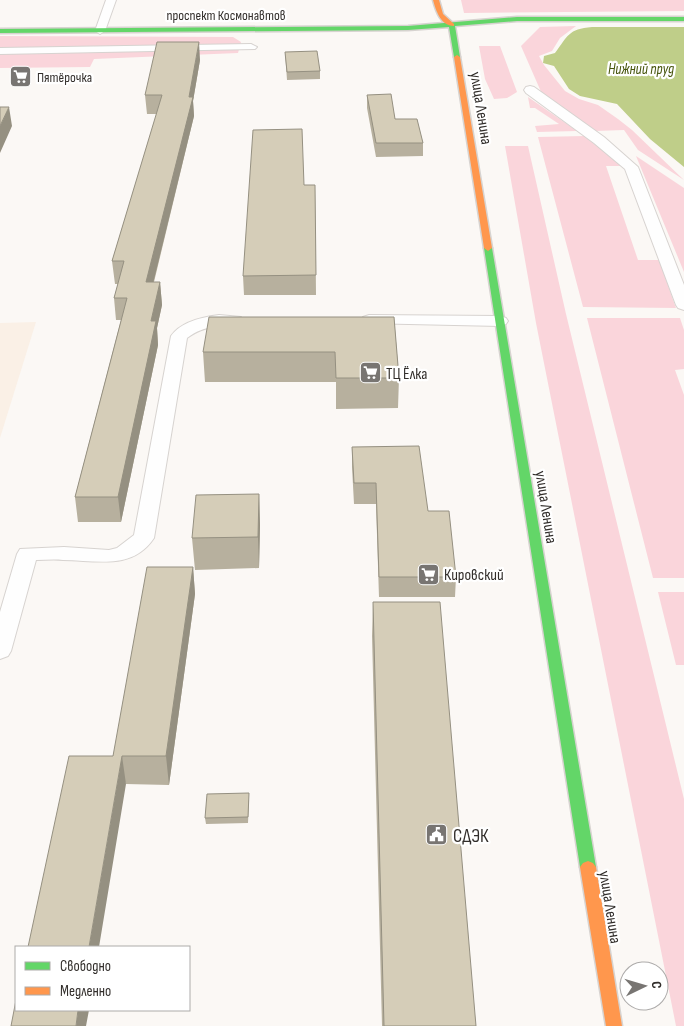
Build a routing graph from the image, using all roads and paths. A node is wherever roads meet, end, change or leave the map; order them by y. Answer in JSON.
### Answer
{"nodes":[{"id":1,"x":111,"y":0,"type":"edge"},
{"id":2,"x":436,"y":0,"type":"edge"},
{"id":3,"x":684,"y":18,"type":"edge"},
{"id":4,"x":452,"y":25,"type":"junction"},
{"id":5,"x":0,"y":31,"type":"edge"},
{"id":6,"x":100,"y":31,"type":"junction"},
{"id":7,"x":250,"y":48,"type":"dead end"},
{"id":8,"x":0,"y":51,"type":"edge"},
{"id":9,"x":530,"y":90,"type":"dead end"},
{"id":10,"x":684,"y":305,"type":"edge"},
{"id":11,"x":248,"y":320,"type":"edge"},
{"id":12,"x":356,"y":320,"type":"edge"},
{"id":13,"x":500,"y":321,"type":"junction"},
{"id":14,"x":0,"y":651,"type":"edge"},
{"id":15,"x":614,"y":1026,"type":"edge"}],
"edges":[{"from":1,"to":6,"type":"street"},
{"from":2,"to":4,"type":"main road","name":"улица Ленина"},
{"from":3,"to":4,"type":"main road","name":"проспект Космонавтов"},
{"from":4,"to":6,"type":"main road","name":"проспект Космонавтов"},
{"from":4,"to":13,"type":"main road","name":"улица Ленина"},
{"from":5,"to":6,"type":"main road","name":"проспект Космонавтов"},
{"from":7,"to":8,"type":"street"},
{"from":9,"to":10,"type":"street"},
{"from":11,"to":14,"type":"street"},
{"from":12,"to":13,"type":"street"},
{"from":13,"to":15,"type":"main road","name":"улица Ленина"}]}
